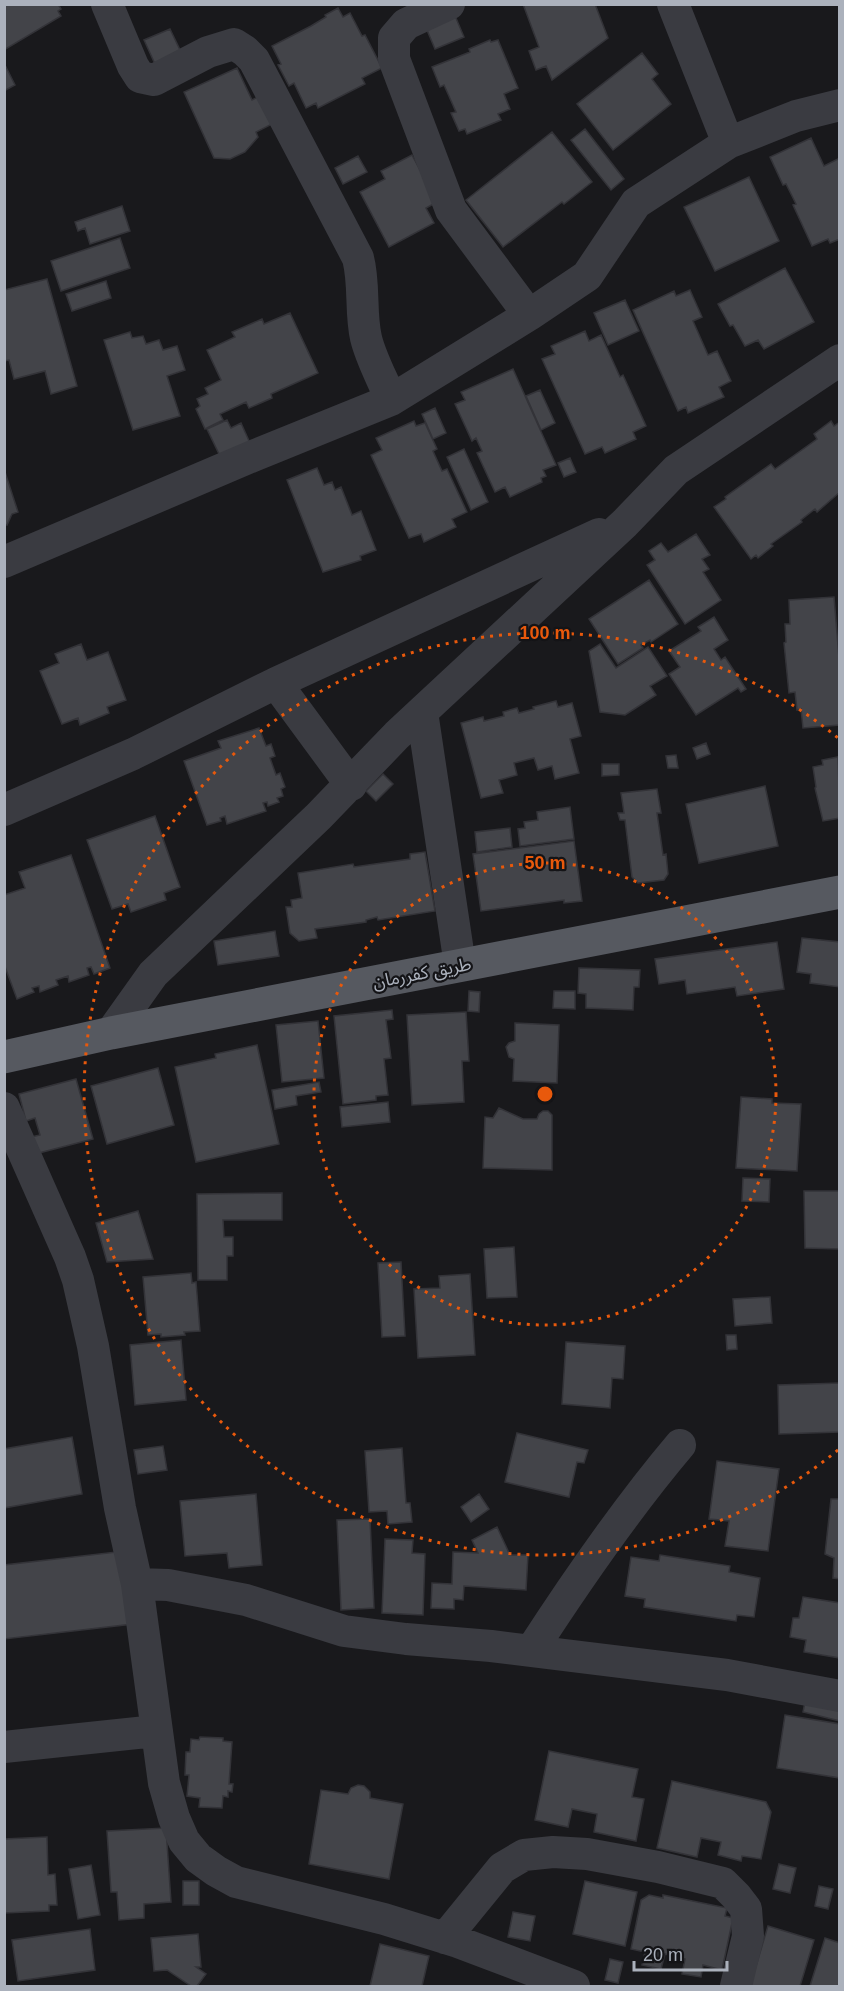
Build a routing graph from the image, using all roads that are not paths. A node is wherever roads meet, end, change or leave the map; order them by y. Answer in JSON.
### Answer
{"nodes":[{"id":1,"x":107,"y":4,"type":"edge"},
{"id":2,"x":449,"y":4,"type":"edge"},
{"id":3,"x":673,"y":4,"type":"edge"},
{"id":4,"x":840,"y":105,"type":"edge"},
{"id":5,"x":728,"y":143,"type":"junction"},
{"id":6,"x":529,"y":315,"type":"junction"},
{"id":7,"x":840,"y":360,"type":"edge"},
{"id":8,"x":391,"y":400,"type":"junction"},
{"id":9,"x":625,"y":523,"type":"junction"},
{"id":10,"x":4,"y":562,"type":"edge"},
{"id":11,"x":276,"y":683,"type":"junction"},
{"id":12,"x":422,"y":712,"type":"junction"},
{"id":13,"x":351,"y":785,"type":"junction"},
{"id":14,"x":4,"y":810,"type":"edge"},
{"id":15,"x":840,"y":892,"type":"edge"},
{"id":16,"x":460,"y":965,"type":"junction"},
{"id":17,"x":111,"y":1033,"type":"junction"},
{"id":18,"x":5,"y":1054,"type":"edge"},
{"id":19,"x":4,"y":1108,"type":"edge"},
{"id":20,"x":680,"y":1445,"type":"dead end"},
{"id":21,"x":137,"y":1584,"type":"junction"},
{"id":22,"x":531,"y":1651,"type":"junction"},
{"id":23,"x":840,"y":1696,"type":"edge"},
{"id":24,"x":156,"y":1731,"type":"junction"},
{"id":25,"x":4,"y":1747,"type":"edge"},
{"id":26,"x":445,"y":1938,"type":"junction"},
{"id":27,"x":574,"y":1986,"type":"edge"},
{"id":28,"x":736,"y":1986,"type":"edge"}],
"edges":[{"from":1,"to":8,"type":"street"},
{"from":2,"to":6,"type":"street"},
{"from":3,"to":5,"type":"street"},
{"from":4,"to":5,"type":"street"},
{"from":5,"to":6,"type":"street"},
{"from":6,"to":8,"type":"street"},
{"from":7,"to":9,"type":"street"},
{"from":8,"to":10,"type":"street"},
{"from":9,"to":11,"type":"street"},
{"from":9,"to":12,"type":"street"},
{"from":11,"to":13,"type":"street"},
{"from":11,"to":14,"type":"street"},
{"from":12,"to":13,"type":"street"},
{"from":12,"to":16,"type":"street"},
{"from":13,"to":17,"type":"street"},
{"from":15,"to":16,"type":"main road","name":"طريق كفررمان"},
{"from":16,"to":17,"type":"main road","name":"طريق كفررمان"},
{"from":17,"to":18,"type":"main road","name":"طريق كفررمان"},
{"from":19,"to":21,"type":"street"},
{"from":20,"to":22,"type":"street"},
{"from":21,"to":22,"type":"street"},
{"from":21,"to":24,"type":"street"},
{"from":22,"to":23,"type":"street"},
{"from":24,"to":25,"type":"street"},
{"from":24,"to":26,"type":"street"},
{"from":26,"to":27,"type":"street"},
{"from":26,"to":28,"type":"street"}]}
